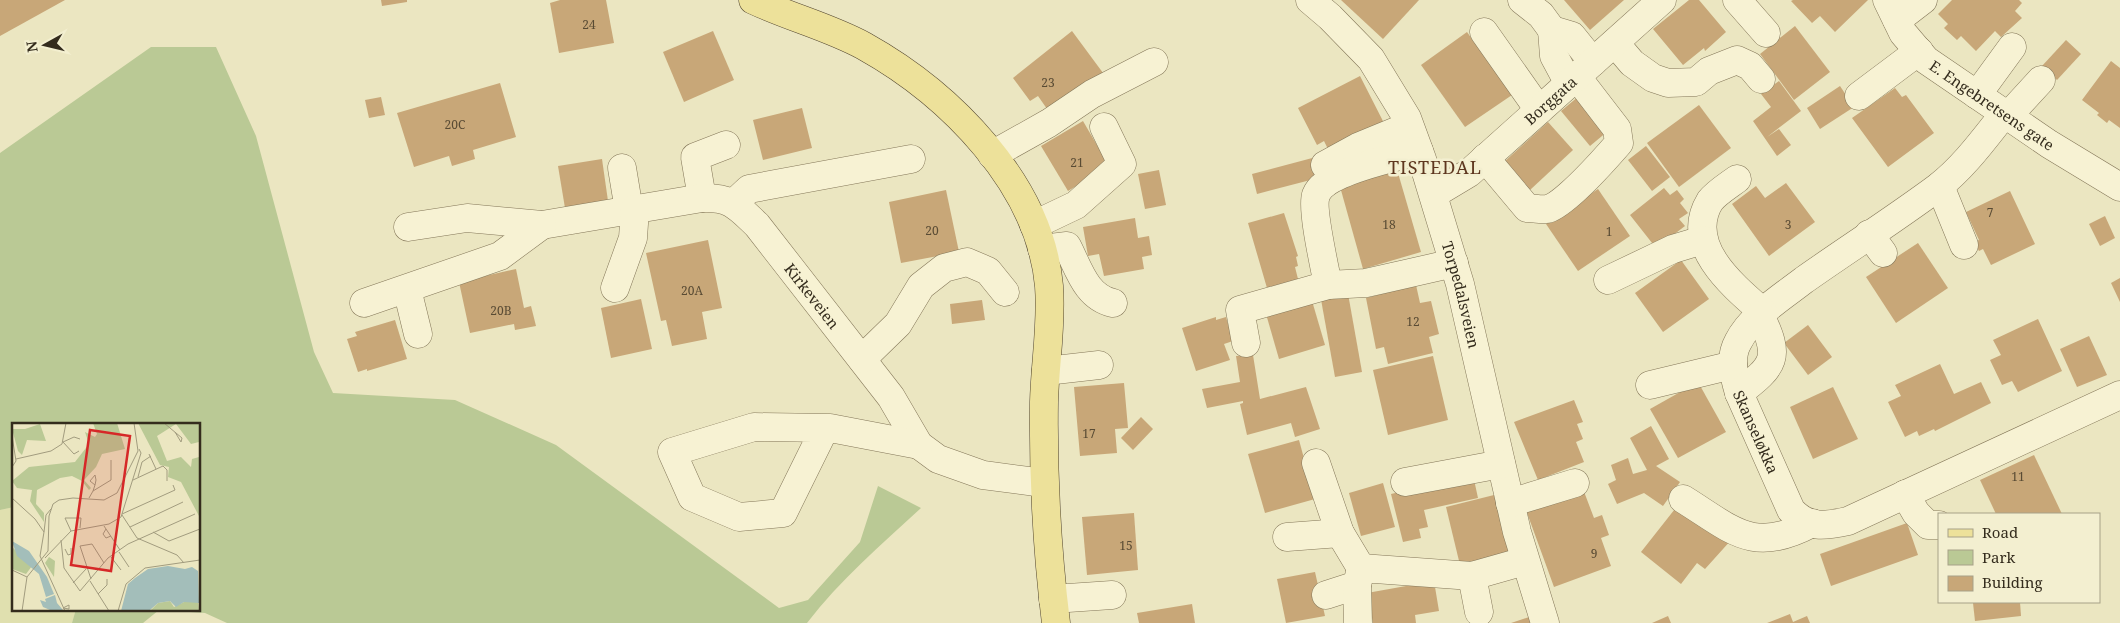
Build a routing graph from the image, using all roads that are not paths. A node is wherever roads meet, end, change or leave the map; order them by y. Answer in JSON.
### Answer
{"nodes":[{"id":1,"x":753,"y":0,"type":"edge"},
{"id":2,"x":1310,"y":0,"type":"edge"},
{"id":3,"x":1522,"y":0,"type":"edge"},
{"id":4,"x":1661,"y":0,"type":"edge"},
{"id":5,"x":1738,"y":0,"type":"edge"},
{"id":6,"x":1923,"y":0,"type":"edge"},
{"id":7,"x":1892,"y":10,"type":"edge"},
{"id":8,"x":1484,"y":32,"type":"dead end"},
{"id":9,"x":1766,"y":33,"type":"dead end"},
{"id":10,"x":1614,"y":43,"type":"junction"},
{"id":11,"x":2012,"y":47,"type":"dead end"},
{"id":12,"x":1919,"y":51,"type":"junction"},
{"id":13,"x":1154,"y":62,"type":"dead end"},
{"id":14,"x":1580,"y":74,"type":"junction"},
{"id":15,"x":1761,"y":79,"type":"dead end"},
{"id":16,"x":2042,"y":80,"type":"dead end"},
{"id":17,"x":1977,"y":95,"type":"junction"},
{"id":18,"x":1859,"y":96,"type":"dead end"},
{"id":19,"x":1540,"y":110,"type":"junction"},
{"id":20,"x":2006,"y":115,"type":"junction"},
{"id":21,"x":1409,"y":126,"type":"junction"},
{"id":22,"x":1104,"y":127,"type":"dead end"},
{"id":23,"x":726,"y":145,"type":"dead end"},
{"id":24,"x":1419,"y":151,"type":"junction"},
{"id":25,"x":992,"y":155,"type":"junction"},
{"id":26,"x":1485,"y":158,"type":"junction"},
{"id":27,"x":912,"y":159,"type":"dead end"},
{"id":28,"x":1326,"y":165,"type":"dead end"},
{"id":29,"x":622,"y":168,"type":"dead end"},
{"id":30,"x":1737,"y":179,"type":"dead end"},
{"id":31,"x":1940,"y":186,"type":"junction"},
{"id":32,"x":2120,"y":187,"type":"edge"},
{"id":33,"x":1434,"y":194,"type":"junction"},
{"id":34,"x":702,"y":198,"type":"junction"},
{"id":35,"x":734,"y":203,"type":"junction"},
{"id":36,"x":632,"y":210,"type":"junction"},
{"id":37,"x":542,"y":225,"type":"junction"},
{"id":38,"x":408,"y":227,"type":"dead end"},
{"id":39,"x":1038,"y":237,"type":"junction"},
{"id":40,"x":1703,"y":240,"type":"junction"},
{"id":41,"x":1964,"y":245,"type":"dead end"},
{"id":42,"x":1454,"y":263,"type":"junction"},
{"id":43,"x":1608,"y":280,"type":"dead end"},
{"id":44,"x":1328,"y":285,"type":"junction"},
{"id":45,"x":615,"y":288,"type":"dead end"},
{"id":46,"x":407,"y":289,"type":"junction"},
{"id":47,"x":1005,"y":292,"type":"dead end"},
{"id":48,"x":364,"y":303,"type":"dead end"},
{"id":49,"x":1113,"y":303,"type":"dead end"},
{"id":50,"x":1762,"y":314,"type":"junction"},
{"id":51,"x":418,"y":334,"type":"dead end"},
{"id":52,"x":1246,"y":343,"type":"dead end"},
{"id":53,"x":862,"y":358,"type":"junction"},
{"id":54,"x":1098,"y":365,"type":"dead end"},
{"id":55,"x":1733,"y":365,"type":"junction"},
{"id":56,"x":1046,"y":371,"type":"junction"},
{"id":57,"x":1650,"y":385,"type":"dead end"},
{"id":58,"x":1739,"y":393,"type":"junction"},
{"id":59,"x":2120,"y":395,"type":"edge"},
{"id":60,"x":830,"y":428,"type":"junction"},
{"id":61,"x":920,"y":444,"type":"junction"},
{"id":62,"x":1316,"y":463,"type":"dead end"},
{"id":63,"x":1501,"y":464,"type":"junction"},
{"id":64,"x":1406,"y":482,"type":"dead end"},
{"id":65,"x":1044,"y":483,"type":"junction"},
{"id":66,"x":1576,"y":483,"type":"dead end"},
{"id":67,"x":1905,"y":494,"type":"junction"},
{"id":68,"x":1683,"y":499,"type":"dead end"},
{"id":69,"x":1510,"y":503,"type":"junction"},
{"id":70,"x":1812,"y":523,"type":"junction"},
{"id":71,"x":1938,"y":525,"type":"edge"},
{"id":72,"x":1340,"y":533,"type":"junction"},
{"id":73,"x":1287,"y":537,"type":"dead end"},
{"id":74,"x":1526,"y":561,"type":"junction"},
{"id":75,"x":1472,"y":576,"type":"junction"},
{"id":76,"x":1359,"y":577,"type":"junction"},
{"id":77,"x":1112,"y":595,"type":"dead end"},
{"id":78,"x":1326,"y":595,"type":"dead end"},
{"id":79,"x":1055,"y":611,"type":"edge"},
{"id":80,"x":1479,"y":612,"type":"dead end"},
{"id":81,"x":1358,"y":623,"type":"edge"},
{"id":82,"x":1546,"y":623,"type":"edge"}],
"edges":[{"from":1,"to":25,"type":"main road"},
{"from":2,"to":21,"type":"street","name":"Torpedalsveien"},
{"from":3,"to":14,"type":"street"},
{"from":4,"to":10,"type":"street","name":"Borggata"},
{"from":5,"to":9,"type":"street"},
{"from":6,"to":7,"type":"street"},
{"from":7,"to":12,"type":"street","name":"E. Engebretsens gate"},
{"from":8,"to":19,"type":"street"},
{"from":10,"to":14,"type":"street","name":"Borggata"},
{"from":10,"to":15,"type":"street"},
{"from":11,"to":17,"type":"street"},
{"from":12,"to":17,"type":"street","name":"E. Engebretsens gate"},
{"from":12,"to":18,"type":"street"},
{"from":13,"to":25,"type":"street"},
{"from":14,"to":19,"type":"street","name":"Borggata"},
{"from":14,"to":26,"type":"street"},
{"from":16,"to":20,"type":"street","name":"Skanseløkka"},
{"from":17,"to":20,"type":"street","name":"E. Engebretsens gate"},
{"from":19,"to":26,"type":"street","name":"Borggata"},
{"from":20,"to":31,"type":"street","name":"Skanseløkka"},
{"from":20,"to":32,"type":"street","name":"E. Engebretsens gate"},
{"from":21,"to":24,"type":"street","name":"Torpedalsveien"},
{"from":21,"to":28,"type":"street"},
{"from":22,"to":39,"type":"street"},
{"from":23,"to":34,"type":"street"},
{"from":24,"to":33,"type":"street","name":"Torpedalsveien"},
{"from":24,"to":44,"type":"street"},
{"from":25,"to":39,"type":"main road"},
{"from":26,"to":33,"type":"street","name":"Borggata"},
{"from":27,"to":35,"type":"street"},
{"from":29,"to":36,"type":"street"},
{"from":30,"to":40,"type":"street"},
{"from":31,"to":41,"type":"street"},
{"from":31,"to":50,"type":"street","name":"Skanseløkka"},
{"from":33,"to":42,"type":"street","name":"Torpedalsveien"},
{"from":34,"to":35,"type":"street"},
{"from":34,"to":36,"type":"street"},
{"from":35,"to":53,"type":"street","name":"Kirkeveien"},
{"from":36,"to":37,"type":"street"},
{"from":36,"to":45,"type":"street"},
{"from":37,"to":38,"type":"street"},
{"from":37,"to":46,"type":"street"},
{"from":39,"to":49,"type":"street"},
{"from":39,"to":56,"type":"main road"},
{"from":40,"to":43,"type":"street"},
{"from":40,"to":50,"type":"street"},
{"from":42,"to":44,"type":"street"},
{"from":42,"to":63,"type":"street","name":"Torpedalsveien"},
{"from":44,"to":52,"type":"street"},
{"from":46,"to":48,"type":"street"},
{"from":46,"to":51,"type":"street"},
{"from":47,"to":53,"type":"street"},
{"from":50,"to":55,"type":"street","name":"Skanseløkka"},
{"from":50,"to":58,"type":"street"},
{"from":53,"to":61,"type":"street","name":"Kirkeveien"},
{"from":54,"to":56,"type":"street"},
{"from":55,"to":57,"type":"street"},
{"from":55,"to":58,"type":"street","name":"Skanseløkka"},
{"from":56,"to":65,"type":"main road"},
{"from":58,"to":70,"type":"street","name":"Skanseløkka"},
{"from":59,"to":67,"type":"street"},
{"from":60,"to":60,"type":"street"},
{"from":60,"to":61,"type":"street"},
{"from":61,"to":65,"type":"street","name":"Kirkeveien"},
{"from":62,"to":72,"type":"street"},
{"from":63,"to":64,"type":"street"},
{"from":63,"to":69,"type":"street","name":"Torpedalsveien"},
{"from":65,"to":79,"type":"main road"},
{"from":66,"to":69,"type":"street"},
{"from":67,"to":70,"type":"street"},
{"from":67,"to":71,"type":"street"},
{"from":68,"to":70,"type":"street"},
{"from":69,"to":74,"type":"street","name":"Torpedalsveien"},
{"from":72,"to":73,"type":"street"},
{"from":72,"to":76,"type":"street"},
{"from":74,"to":75,"type":"street"},
{"from":74,"to":82,"type":"street","name":"Torpedalsveien"},
{"from":75,"to":76,"type":"street"},
{"from":75,"to":80,"type":"street"},
{"from":76,"to":78,"type":"street"},
{"from":76,"to":81,"type":"street"},
{"from":77,"to":79,"type":"street"}]}
